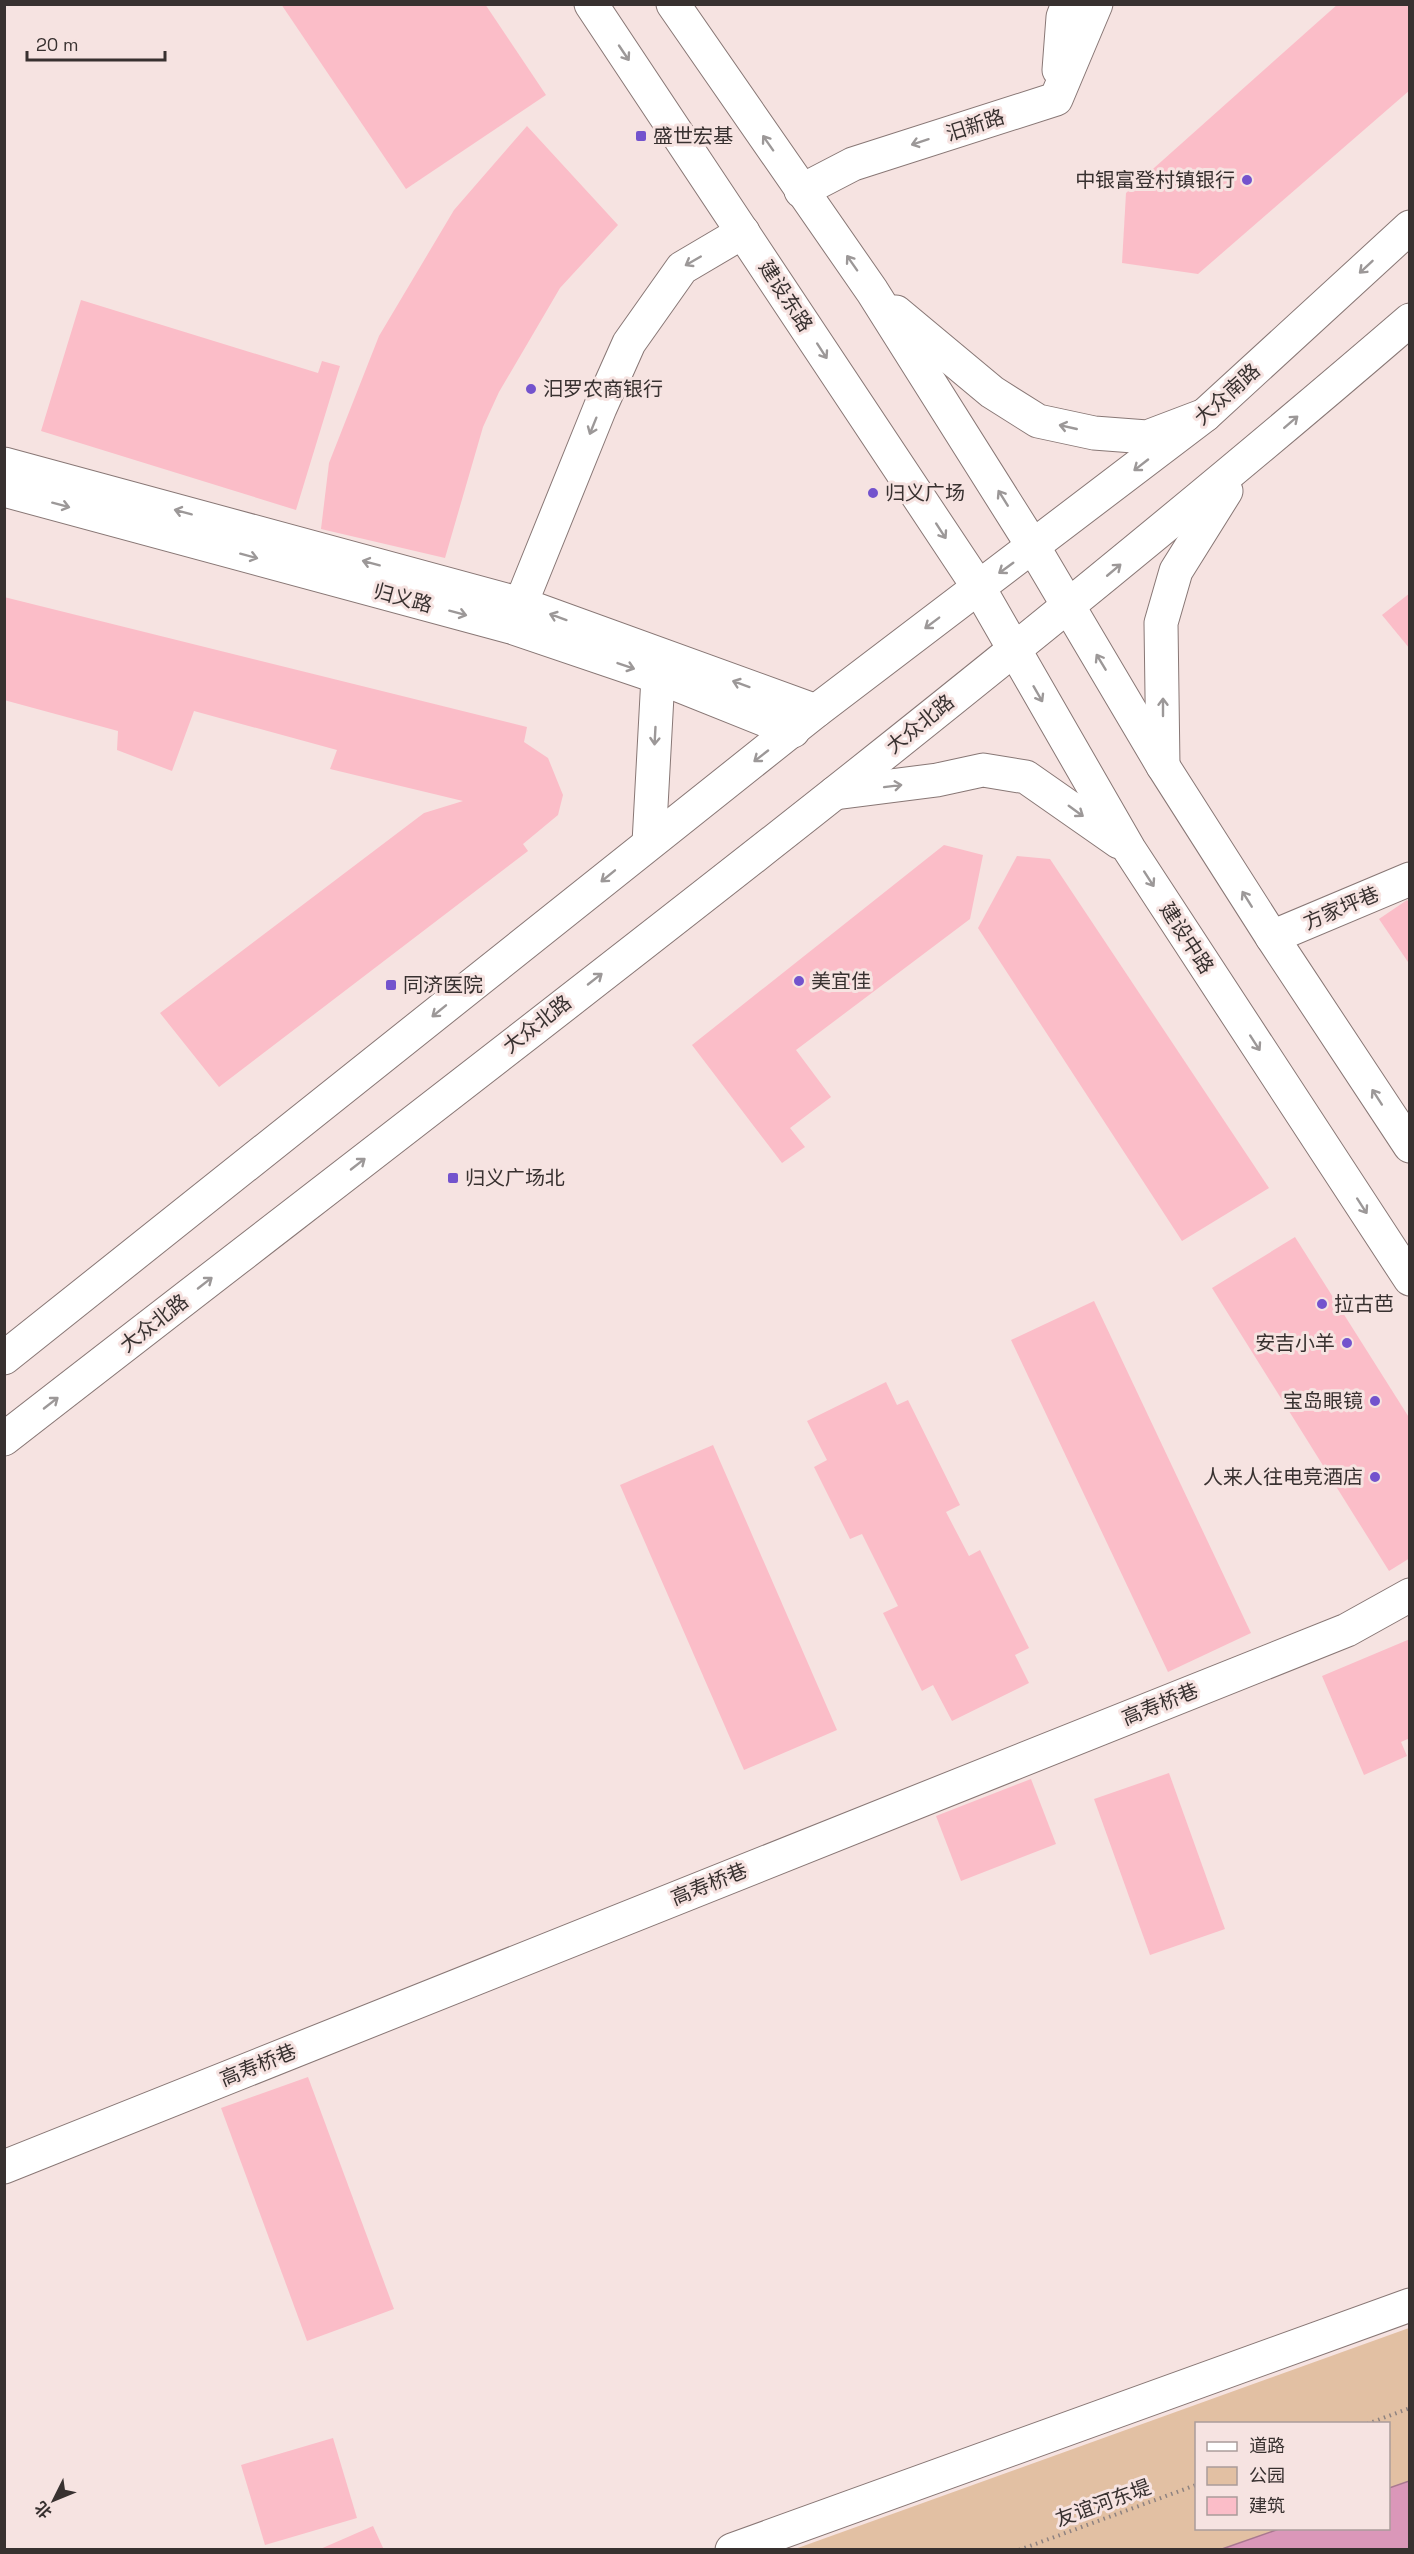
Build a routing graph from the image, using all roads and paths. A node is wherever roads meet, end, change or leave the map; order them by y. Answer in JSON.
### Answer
{"nodes":[{"id":1,"x":591,"y":4,"type":"edge"},
{"id":2,"x":673,"y":4,"type":"edge"},
{"id":3,"x":1068,"y":4,"type":"edge"},
{"id":4,"x":1096,"y":4,"type":"edge"},
{"id":5,"x":1056,"y":99,"type":"junction"},
{"id":6,"x":801,"y":191,"type":"junction"},
{"id":7,"x":1410,"y":227,"type":"edge"},
{"id":8,"x":743,"y":232,"type":"junction"},
{"id":9,"x":872,"y":291,"type":"junction"},
{"id":10,"x":1410,"y":320,"type":"edge"},
{"id":11,"x":1205,"y":415,"type":"junction"},
{"id":12,"x":1247,"y":460,"type":"junction"},
{"id":13,"x":4,"y":464,"type":"edge"},
{"id":14,"x":4,"y":490,"type":"edge"},
{"id":15,"x":1034,"y":548,"type":"junction"},
{"id":16,"x":979,"y":588,"type":"junction"},
{"id":17,"x":1068,"y":607,"type":"junction"},
{"id":18,"x":516,"y":615,"type":"junction"},
{"id":19,"x":1012,"y":650,"type":"junction"},
{"id":20,"x":658,"y":677,"type":"junction"},
{"id":21,"x":805,"y":721,"type":"junction"},
{"id":22,"x":1163,"y":766,"type":"junction"},
{"id":23,"x":835,"y":793,"type":"junction"},
{"id":24,"x":649,"y":843,"type":"junction"},
{"id":25,"x":1129,"y":849,"type":"junction"},
{"id":26,"x":1410,"y":879,"type":"edge"},
{"id":27,"x":1272,"y":937,"type":"junction"},
{"id":28,"x":1410,"y":1146,"type":"edge"},
{"id":29,"x":1410,"y":1279,"type":"edge"},
{"id":30,"x":4,"y":1358,"type":"edge"},
{"id":31,"x":4,"y":1439,"type":"edge"},
{"id":32,"x":1410,"y":1595,"type":"edge"},
{"id":33,"x":4,"y":2167,"type":"edge"},
{"id":34,"x":1410,"y":2305,"type":"edge"},
{"id":35,"x":1410,"y":2408,"type":"edge"},
{"id":36,"x":1372,"y":2422,"type":"edge"},
{"id":37,"x":1195,"y":2486,"type":"edge"},
{"id":38,"x":732,"y":2550,"type":"edge"},
{"id":39,"x":1019,"y":2550,"type":"edge"}],
"edges":[{"from":1,"to":8,"type":"main road","name":"建设东路","one_way":true},
{"from":6,"to":2,"type":"main road","one_way":true},
{"from":3,"to":5,"type":"main road"},
{"from":4,"to":5,"type":"main road"},
{"from":5,"to":6,"type":"main road","name":"汨新路","one_way":true},
{"from":9,"to":6,"type":"main road","one_way":true},
{"from":7,"to":11,"type":"main road","name":"大众南路","one_way":true},
{"from":8,"to":16,"type":"main road","name":"建设东路","one_way":true},
{"from":8,"to":18,"type":"main road","one_way":true},
{"from":11,"to":9,"type":"main road","one_way":true},
{"from":15,"to":9,"type":"main road","one_way":true},
{"from":12,"to":10,"type":"main road","one_way":true},
{"from":11,"to":15,"type":"main road","name":"大众南路","one_way":true},
{"from":17,"to":12,"type":"main road","one_way":true},
{"from":22,"to":12,"type":"main road","one_way":true},
{"from":18,"to":13,"type":"main road","one_way":true},
{"from":14,"to":18,"type":"main road","name":"归义路","one_way":true},
{"from":15,"to":16,"type":"main road","one_way":true},
{"from":15,"to":17,"type":"main road"},
{"from":16,"to":19,"type":"main road","name":"建设中路"},
{"from":16,"to":21,"type":"main road","one_way":true},
{"from":17,"to":19,"type":"main road","name":"大众北路"},
{"from":22,"to":17,"type":"main road","one_way":true},
{"from":18,"to":20,"type":"main road","name":"归义路","one_way":true},
{"from":21,"to":18,"type":"main road","one_way":true},
{"from":19,"to":23,"type":"main road","name":"大众北路"},
{"from":19,"to":25,"type":"main road","name":"建设中路","one_way":true},
{"from":20,"to":21,"type":"main road","name":"归义路"},
{"from":20,"to":24,"type":"main road","one_way":true},
{"from":21,"to":24,"type":"main road","one_way":true},
{"from":27,"to":22,"type":"main road","one_way":true},
{"from":23,"to":25,"type":"main road","one_way":true},
{"from":31,"to":23,"type":"main road","name":"大众北路","one_way":true},
{"from":24,"to":30,"type":"main road","one_way":true},
{"from":25,"to":29,"type":"main road","name":"建设中路","one_way":true},
{"from":26,"to":27,"type":"main road","name":"方家坪巷"},
{"from":28,"to":27,"type":"main road","one_way":true},
{"from":32,"to":33,"type":"main road","name":"高寿桥巷"},
{"from":34,"to":38,"type":"main road"},
{"from":35,"to":36,"type":"path"},
{"from":37,"to":39,"type":"path","name":"友谊河东堤"}]}
